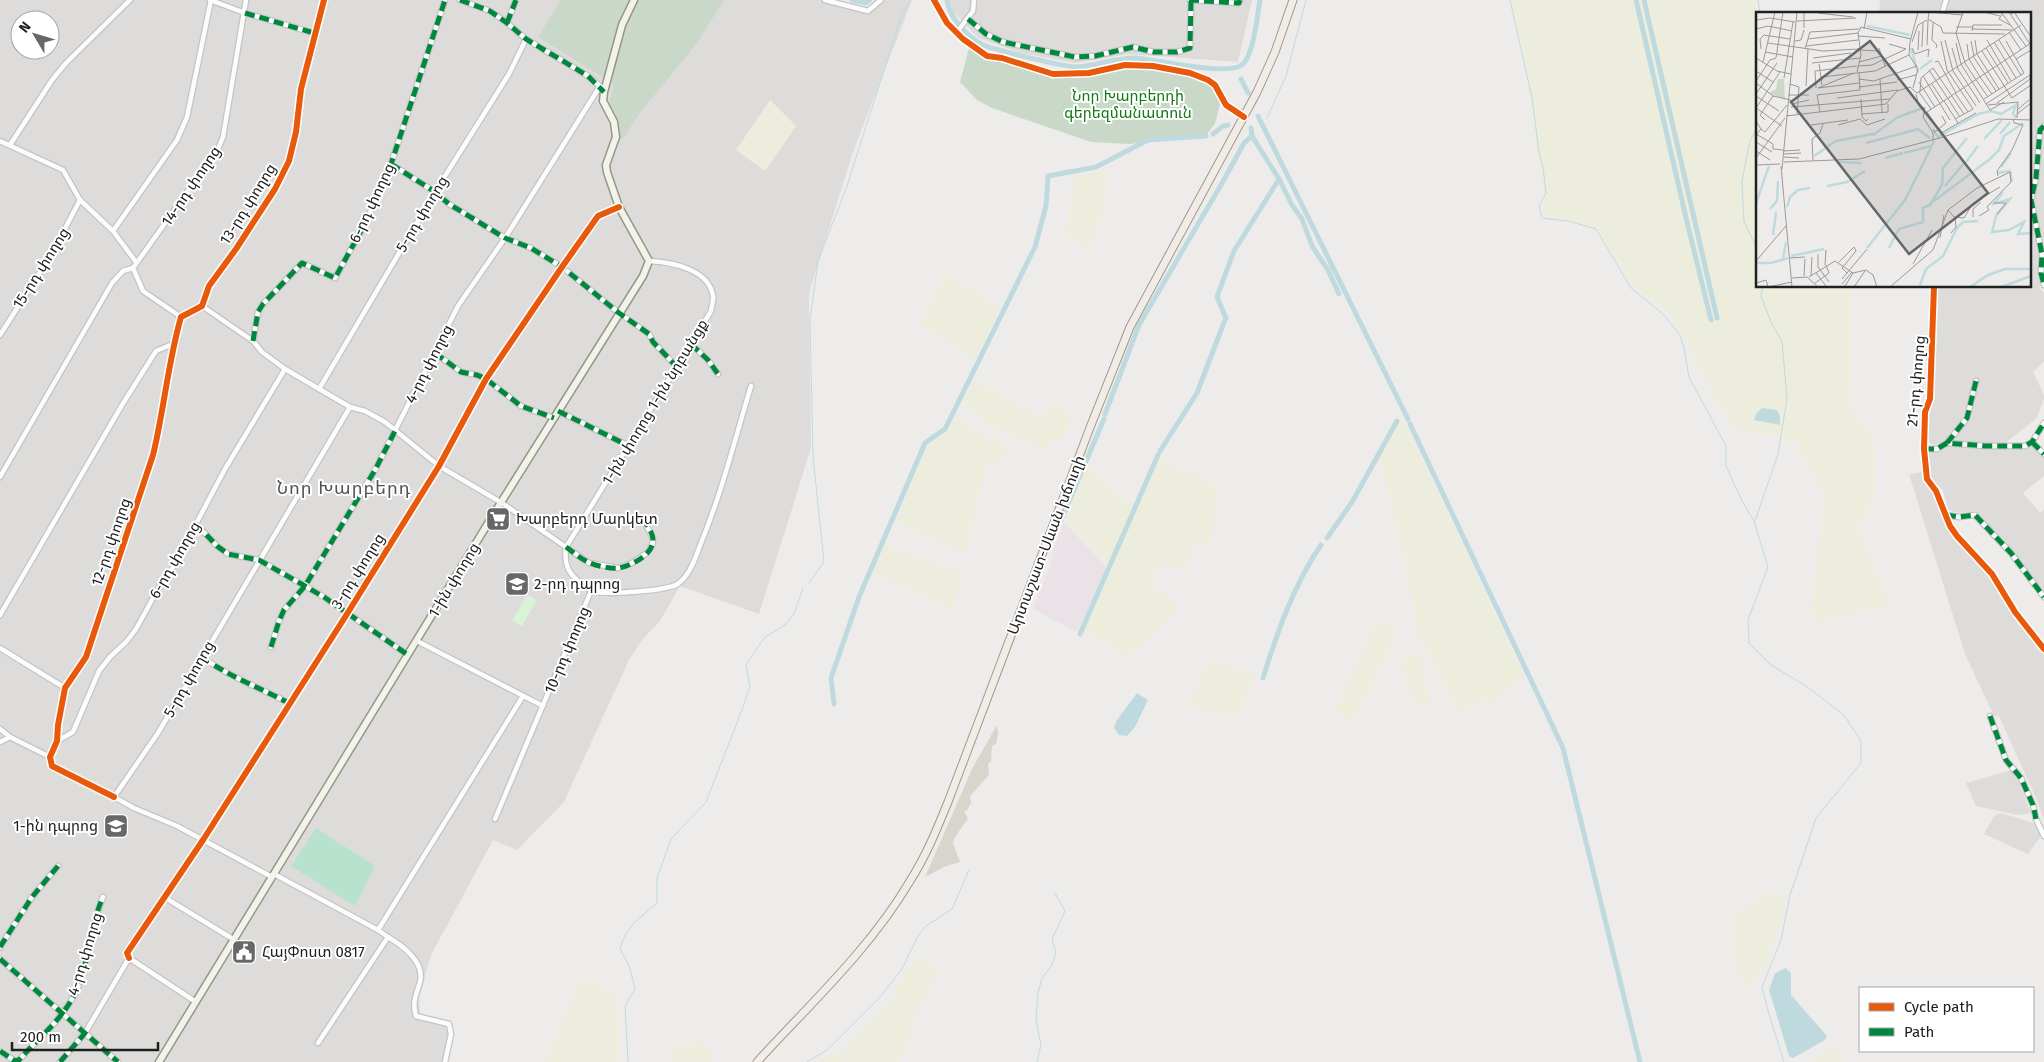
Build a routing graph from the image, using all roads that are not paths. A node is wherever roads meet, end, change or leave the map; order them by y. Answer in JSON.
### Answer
{"nodes":[{"id":1,"x":130,"y":0,"type":"edge"},
{"id":2,"x":210,"y":0,"type":"edge"},
{"id":3,"x":246,"y":0,"type":"edge"},
{"id":4,"x":324,"y":0,"type":"edge"},
{"id":5,"x":445,"y":0,"type":"edge"},
{"id":6,"x":460,"y":0,"type":"edge"},
{"id":7,"x":516,"y":0,"type":"edge"},
{"id":8,"x":634,"y":0,"type":"edge"},
{"id":9,"x":825,"y":0,"type":"edge"},
{"id":10,"x":881,"y":0,"type":"edge"},
{"id":11,"x":934,"y":0,"type":"edge"},
{"id":12,"x":974,"y":0,"type":"edge"},
{"id":13,"x":1190,"y":0,"type":"edge"},
{"id":14,"x":1240,"y":0,"type":"edge"},
{"id":15,"x":1293,"y":0,"type":"edge"},
{"id":16,"x":245,"y":13,"type":"junction"},
{"id":17,"x":968,"y":19,"type":"junction"},
{"id":18,"x":507,"y":23,"type":"junction"},
{"id":19,"x":957,"y":32,"type":"junction"},
{"id":20,"x":314,"y":33,"type":"junction"},
{"id":21,"x":526,"y":39,"type":"junction"},
{"id":22,"x":602,"y":89,"type":"junction"},
{"id":23,"x":1244,"y":117,"type":"junction"},
{"id":24,"x":2044,"y":126,"type":"edge"},
{"id":25,"x":0,"y":141,"type":"edge"},
{"id":26,"x":10,"y":146,"type":"junction"},
{"id":27,"x":391,"y":164,"type":"junction"},
{"id":28,"x":435,"y":192,"type":"junction"},
{"id":29,"x":2032,"y":196,"type":"edge"},
{"id":30,"x":80,"y":200,"type":"junction"},
{"id":31,"x":2032,"y":205,"type":"edge"},
{"id":32,"x":619,"y":207,"type":"junction"},
{"id":33,"x":113,"y":231,"type":"junction"},
{"id":34,"x":505,"y":238,"type":"junction"},
{"id":35,"x":649,"y":261,"type":"junction"},
{"id":36,"x":136,"y":262,"type":"junction"},
{"id":37,"x":562,"y":267,"type":"junction"},
{"id":38,"x":133,"y":268,"type":"junction"},
{"id":39,"x":2044,"y":285,"type":"edge"},
{"id":40,"x":1934,"y":288,"type":"edge"},
{"id":41,"x":202,"y":306,"type":"junction"},
{"id":42,"x":619,"y":313,"type":"junction"},
{"id":43,"x":181,"y":317,"type":"junction"},
{"id":44,"x":0,"y":335,"type":"edge"},
{"id":45,"x":253,"y":341,"type":"junction"},
{"id":46,"x":172,"y":344,"type":"junction"},
{"id":47,"x":691,"y":344,"type":"junction"},
{"id":48,"x":435,"y":353,"type":"junction"},
{"id":49,"x":676,"y":366,"type":"junction"},
{"id":50,"x":285,"y":369,"type":"junction"},
{"id":51,"x":718,"y":374,"type":"dead end"},
{"id":52,"x":486,"y":379,"type":"junction"},
{"id":53,"x":1976,"y":381,"type":"dead end"},
{"id":54,"x":751,"y":386,"type":"dead end"},
{"id":55,"x":319,"y":389,"type":"junction"},
{"id":56,"x":350,"y":407,"type":"junction"},
{"id":57,"x":558,"y":411,"type":"junction"},
{"id":58,"x":554,"y":418,"type":"junction"},
{"id":59,"x":2044,"y":423,"type":"edge"},
{"id":60,"x":395,"y":431,"type":"junction"},
{"id":61,"x":2032,"y":442,"type":"junction"},
{"id":62,"x":1947,"y":443,"type":"junction"},
{"id":63,"x":629,"y":446,"type":"junction"},
{"id":64,"x":1924,"y":449,"type":"junction"},
{"id":65,"x":2044,"y":454,"type":"edge"},
{"id":66,"x":439,"y":466,"type":"junction"},
{"id":67,"x":0,"y":477,"type":"edge"},
{"id":68,"x":502,"y":503,"type":"junction"},
{"id":69,"x":1946,"y":516,"type":"junction"},
{"id":70,"x":643,"y":519,"type":"dead end"},
{"id":71,"x":196,"y":524,"type":"junction"},
{"id":72,"x":566,"y":547,"type":"junction"},
{"id":73,"x":258,"y":560,"type":"junction"},
{"id":74,"x":306,"y":586,"type":"junction"},
{"id":75,"x":591,"y":591,"type":"junction"},
{"id":76,"x":2044,"y":597,"type":"edge"},
{"id":77,"x":347,"y":614,"type":"junction"},
{"id":78,"x":0,"y":615,"type":"edge"},
{"id":79,"x":417,"y":642,"type":"junction"},
{"id":80,"x":271,"y":647,"type":"dead end"},
{"id":81,"x":0,"y":648,"type":"edge"},
{"id":82,"x":2044,"y":649,"type":"edge"},
{"id":83,"x":408,"y":655,"type":"junction"},
{"id":84,"x":202,"y":657,"type":"junction"},
{"id":85,"x":65,"y":688,"type":"junction"},
{"id":86,"x":523,"y":696,"type":"junction"},
{"id":87,"x":289,"y":704,"type":"junction"},
{"id":88,"x":543,"y":706,"type":"junction"},
{"id":89,"x":1990,"y":716,"type":"dead end"},
{"id":90,"x":0,"y":730,"type":"edge"},
{"id":91,"x":10,"y":737,"type":"junction"},
{"id":92,"x":57,"y":741,"type":"junction"},
{"id":93,"x":0,"y":742,"type":"edge"},
{"id":94,"x":50,"y":757,"type":"junction"},
{"id":95,"x":114,"y":797,"type":"junction"},
{"id":96,"x":495,"y":819,"type":"dead end"},
{"id":97,"x":2044,"y":836,"type":"edge"},
{"id":98,"x":203,"y":840,"type":"junction"},
{"id":99,"x":58,"y":866,"type":"dead end"},
{"id":100,"x":273,"y":876,"type":"junction"},
{"id":101,"x":103,"y":897,"type":"dead end"},
{"id":102,"x":164,"y":897,"type":"junction"},
{"id":103,"x":378,"y":930,"type":"junction"},
{"id":104,"x":388,"y":937,"type":"junction"},
{"id":105,"x":233,"y":939,"type":"junction"},
{"id":106,"x":0,"y":947,"type":"edge"},
{"id":107,"x":129,"y":958,"type":"junction"},
{"id":108,"x":0,"y":959,"type":"edge"},
{"id":109,"x":196,"y":1002,"type":"junction"},
{"id":110,"x":62,"y":1013,"type":"junction"},
{"id":111,"x":85,"y":1033,"type":"junction"},
{"id":112,"x":318,"y":1043,"type":"dead end"},
{"id":113,"x":0,"y":1051,"type":"edge"},
{"id":114,"x":112,"y":1056,"type":"junction"},
{"id":115,"x":60,"y":1062,"type":"edge"},
{"id":116,"x":107,"y":1062,"type":"edge"},
{"id":117,"x":118,"y":1062,"type":"edge"},
{"id":118,"x":159,"y":1062,"type":"edge"},
{"id":119,"x":446,"y":1062,"type":"edge"},
{"id":120,"x":757,"y":1062,"type":"edge"}],
"edges":[{"from":1,"to":26,"type":"street"},
{"from":2,"to":16,"type":"street"},
{"from":2,"to":33,"type":"street"},
{"from":3,"to":16,"type":"street","name":"14-րդ փողոց"},
{"from":4,"to":20,"type":"street","name":"13-րդ փողոց"},
{"from":5,"to":27,"type":"street","name":"6-րդ փողոց"},
{"from":6,"to":18,"type":"street"},
{"from":7,"to":18,"type":"street"},
{"from":8,"to":22,"type":"main road"},
{"from":9,"to":10,"type":"street"},
{"from":11,"to":19,"type":"street"},
{"from":12,"to":17,"type":"street"},
{"from":13,"to":14,"type":"street"},
{"from":13,"to":17,"type":"street"},
{"from":15,"to":23,"type":"main road","name":"Արտաշատ-Սևան խճուղի"},
{"from":16,"to":20,"type":"street"},
{"from":16,"to":36,"type":"street","name":"14-րդ փողոց"},
{"from":17,"to":19,"type":"street"},
{"from":18,"to":21,"type":"street"},
{"from":19,"to":23,"type":"street"},
{"from":20,"to":41,"type":"street","name":"13-րդ փողոց"},
{"from":21,"to":22,"type":"street"},
{"from":21,"to":28,"type":"street","name":"5-րդ փողոց"},
{"from":22,"to":32,"type":"main road"},
{"from":22,"to":34,"type":"street","name":"4-րդ փողոց"},
{"from":23,"to":120,"type":"main road","name":"Արտաշատ-Սևան խճուղի"},
{"from":24,"to":29,"type":"street"},
{"from":25,"to":26,"type":"street"},
{"from":26,"to":30,"type":"street"},
{"from":27,"to":28,"type":"street"},
{"from":27,"to":45,"type":"street","name":"6-րդ փողոց"},
{"from":28,"to":34,"type":"street"},
{"from":28,"to":55,"type":"street","name":"5-րդ փողոց"},
{"from":30,"to":33,"type":"street"},
{"from":30,"to":44,"type":"street","name":"15-րդ փողոց"},
{"from":31,"to":39,"type":"street"},
{"from":32,"to":35,"type":"main road"},
{"from":32,"to":37,"type":"street","name":"3-րդ փողոց"},
{"from":33,"to":36,"type":"street"},
{"from":34,"to":37,"type":"street"},
{"from":34,"to":48,"type":"street","name":"4-րդ փողոց"},
{"from":35,"to":42,"type":"main road","name":"1-ին փողոց"},
{"from":35,"to":47,"type":"street","name":"1-ին փողոց 1-ին նրբանցք"},
{"from":36,"to":38,"type":"street","name":"14-րդ փողոց"},
{"from":37,"to":42,"type":"street"},
{"from":37,"to":52,"type":"street","name":"3-րդ փողոց"},
{"from":38,"to":43,"type":"street"},
{"from":38,"to":67,"type":"street"},
{"from":40,"to":64,"type":"street","name":"21-րդ փողոց"},
{"from":41,"to":43,"type":"street"},
{"from":41,"to":45,"type":"street"},
{"from":42,"to":49,"type":"street"},
{"from":42,"to":57,"type":"main road","name":"1-ին փողոց"},
{"from":43,"to":46,"type":"street"},
{"from":45,"to":50,"type":"street"},
{"from":46,"to":78,"type":"street"},
{"from":46,"to":85,"type":"street","name":"12-րդ փողոց"},
{"from":47,"to":49,"type":"street","name":"1-ին փողոց 1-ին նրբանցք"},
{"from":47,"to":51,"type":"street"},
{"from":48,"to":52,"type":"street"},
{"from":48,"to":60,"type":"street","name":"4-րդ փողոց"},
{"from":49,"to":63,"type":"street","name":"1-ին փողոց 1-ին նրբանցք"},
{"from":50,"to":55,"type":"street"},
{"from":50,"to":71,"type":"street","name":"6-րդ փողոց"},
{"from":52,"to":58,"type":"street"},
{"from":52,"to":66,"type":"street","name":"3-րդ փողոց"},
{"from":53,"to":62,"type":"street"},
{"from":54,"to":75,"type":"street","name":"10-րդ փողոց"},
{"from":55,"to":56,"type":"street"},
{"from":56,"to":60,"type":"street"},
{"from":56,"to":73,"type":"street","name":"5-րդ փողոց"},
{"from":57,"to":58,"type":"main road","name":"1-ին փողոց"},
{"from":57,"to":63,"type":"street"},
{"from":58,"to":68,"type":"main road","name":"1-ին փողոց"},
{"from":59,"to":61,"type":"street"},
{"from":60,"to":66,"type":"street"},
{"from":60,"to":74,"type":"street","name":"4-րդ փողոց"},
{"from":61,"to":62,"type":"street"},
{"from":61,"to":65,"type":"street"},
{"from":62,"to":64,"type":"street"},
{"from":63,"to":72,"type":"street","name":"1-ին փողոց 1-ին նրբանցք"},
{"from":64,"to":69,"type":"street","name":"21-րդ փողոց"},
{"from":66,"to":68,"type":"street"},
{"from":66,"to":77,"type":"street","name":"3-րդ փողոց"},
{"from":68,"to":72,"type":"street"},
{"from":68,"to":79,"type":"main road","name":"1-ին փողոց"},
{"from":69,"to":76,"type":"street"},
{"from":69,"to":82,"type":"street","name":"21-րդ փողոց"},
{"from":70,"to":72,"type":"street"},
{"from":71,"to":73,"type":"street"},
{"from":71,"to":92,"type":"street","name":"6-րդ փողոց"},
{"from":72,"to":75,"type":"street"},
{"from":73,"to":74,"type":"street"},
{"from":73,"to":84,"type":"street","name":"5-րդ փողոց"},
{"from":74,"to":77,"type":"street"},
{"from":74,"to":80,"type":"street","name":"4-րդ փողոց"},
{"from":75,"to":88,"type":"street","name":"10-րդ փողոց"},
{"from":77,"to":83,"type":"street"},
{"from":77,"to":87,"type":"street","name":"3-րդ փողոց"},
{"from":79,"to":83,"type":"main road","name":"1-ին փողոց"},
{"from":79,"to":86,"type":"street"},
{"from":81,"to":85,"type":"street"},
{"from":83,"to":100,"type":"main road","name":"1-ին փողոց"},
{"from":84,"to":87,"type":"street"},
{"from":84,"to":95,"type":"street","name":"5-րդ փողոց"},
{"from":85,"to":92,"type":"street","name":"12-րդ փողոց"},
{"from":86,"to":88,"type":"street"},
{"from":86,"to":103,"type":"street","name":"10-րդ փողոց"},
{"from":87,"to":98,"type":"street","name":"3-րդ փողոց"},
{"from":88,"to":96,"type":"street","name":"10-րդ փողոց"},
{"from":89,"to":97,"type":"street"},
{"from":90,"to":91,"type":"street"},
{"from":91,"to":93,"type":"street"},
{"from":91,"to":94,"type":"street"},
{"from":92,"to":94,"type":"street"},
{"from":94,"to":95,"type":"street"},
{"from":95,"to":98,"type":"street"},
{"from":98,"to":100,"type":"street"},
{"from":98,"to":102,"type":"street","name":"3-րդ փողոց"},
{"from":99,"to":106,"type":"street"},
{"from":100,"to":103,"type":"street"},
{"from":100,"to":105,"type":"main road","name":"1-ին փողոց"},
{"from":101,"to":110,"type":"street","name":"4-րդ փողոց"},
{"from":102,"to":105,"type":"street"},
{"from":102,"to":107,"type":"street","name":"3-րդ փողոց"},
{"from":103,"to":104,"type":"street"},
{"from":104,"to":112,"type":"street"},
{"from":104,"to":119,"type":"street"},
{"from":105,"to":109,"type":"main road","name":"1-ին փողոց"},
{"from":107,"to":109,"type":"street"},
{"from":107,"to":111,"type":"street"},
{"from":108,"to":110,"type":"street"},
{"from":109,"to":118,"type":"main road","name":"1-ին փողոց"},
{"from":110,"to":111,"type":"street"},
{"from":110,"to":113,"type":"street","name":"4-րդ փողոց"},
{"from":111,"to":114,"type":"street"},
{"from":111,"to":115,"type":"street"},
{"from":114,"to":116,"type":"street"},
{"from":114,"to":117,"type":"street"}]}
